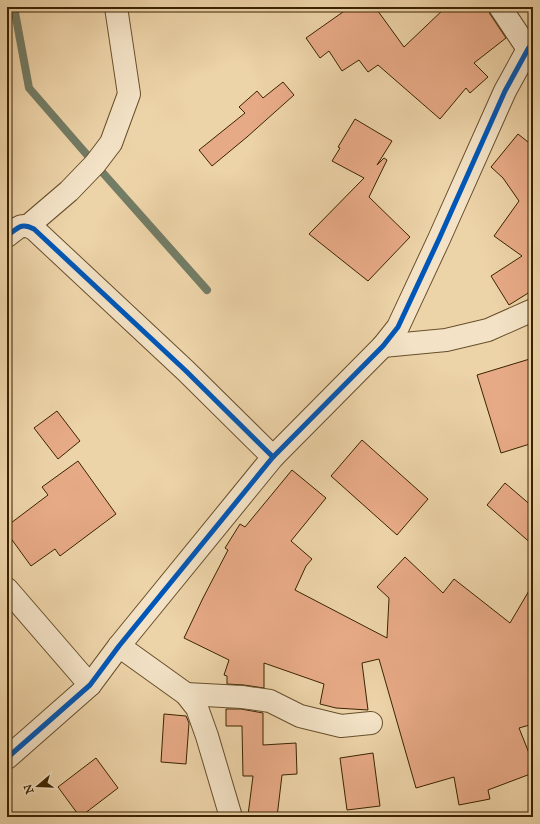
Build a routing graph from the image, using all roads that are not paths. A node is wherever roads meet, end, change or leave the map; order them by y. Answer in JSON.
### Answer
{"nodes":[{"id":1,"x":116,"y":7,"type":"edge"},
{"id":2,"x":500,"y":7,"type":"edge"},
{"id":3,"x":530,"y":45,"type":"edge"},
{"id":4,"x":28,"y":226,"type":"junction"},
{"id":5,"x":7,"y":236,"type":"edge"},
{"id":6,"x":533,"y":310,"type":"edge"},
{"id":7,"x":384,"y":346,"type":"junction"},
{"id":8,"x":273,"y":457,"type":"junction"},
{"id":9,"x":7,"y":589,"type":"edge"},
{"id":10,"x":119,"y":646,"type":"junction"},
{"id":11,"x":90,"y":685,"type":"junction"},
{"id":12,"x":186,"y":694,"type":"junction"},
{"id":13,"x":371,"y":723,"type":"dead end"},
{"id":14,"x":7,"y":758,"type":"edge"},
{"id":15,"x":231,"y":817,"type":"edge"}],
"edges":[{"from":1,"to":4,"type":"street"},
{"from":2,"to":3,"type":"street"},
{"from":3,"to":7,"type":"street"},
{"from":4,"to":5,"type":"street"},
{"from":4,"to":8,"type":"street"},
{"from":6,"to":7,"type":"street"},
{"from":7,"to":8,"type":"street"},
{"from":8,"to":10,"type":"street"},
{"from":9,"to":11,"type":"street"},
{"from":10,"to":11,"type":"street"},
{"from":10,"to":12,"type":"street"},
{"from":11,"to":14,"type":"street"},
{"from":12,"to":13,"type":"street"},
{"from":12,"to":15,"type":"street"}]}
